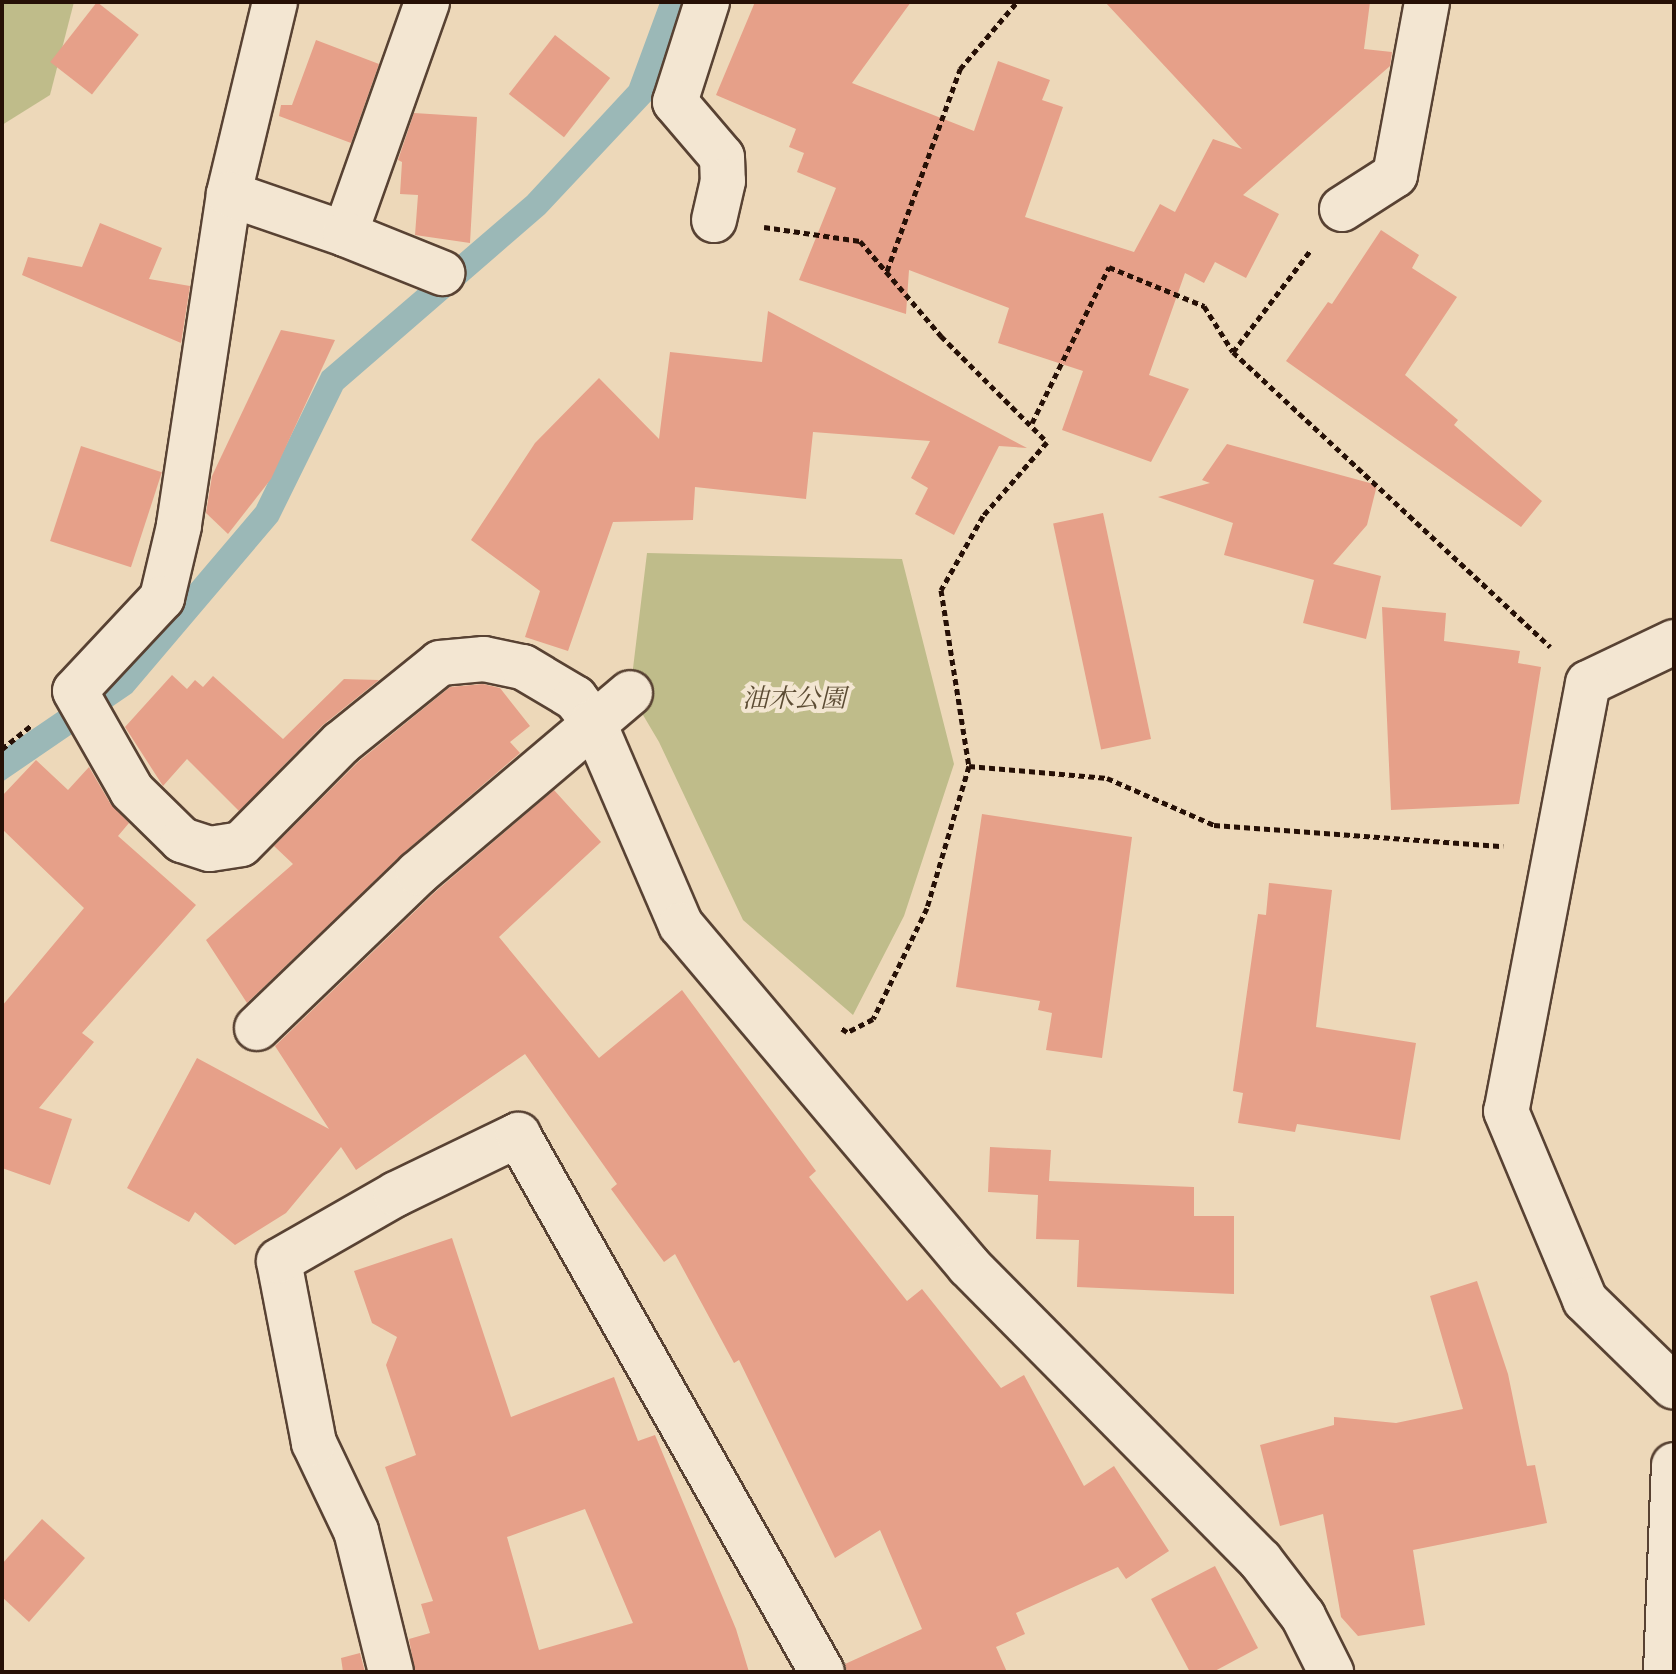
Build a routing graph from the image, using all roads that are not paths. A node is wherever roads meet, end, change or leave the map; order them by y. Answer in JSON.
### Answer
{"nodes":[{"id":1,"x":275,"y":2,"type":"edge"},
{"id":2,"x":427,"y":2,"type":"edge"},
{"id":3,"x":707,"y":2,"type":"edge"},
{"id":4,"x":1427,"y":2,"type":"edge"},
{"id":5,"x":229,"y":194,"type":"junction"},
{"id":6,"x":1342,"y":209,"type":"road end"},
{"id":7,"x":714,"y":220,"type":"road end"},
{"id":8,"x":345,"y":234,"type":"junction"},
{"id":9,"x":442,"y":273,"type":"dead end"},
{"id":10,"x":1674,"y":642,"type":"edge"},
{"id":11,"x":630,"y":693,"type":"dead end"},
{"id":12,"x":593,"y":721,"type":"junction"},
{"id":13,"x":257,"y":1028,"type":"dead end"},
{"id":14,"x":1674,"y":1387,"type":"edge"},
{"id":15,"x":1674,"y":1467,"type":"edge"},
{"id":16,"x":391,"y":1672,"type":"edge"},
{"id":17,"x":822,"y":1672,"type":"edge"},
{"id":18,"x":1331,"y":1672,"type":"edge"},
{"id":19,"x":1666,"y":1672,"type":"edge"}],
"edges":[{"from":1,"to":5,"type":"street"},
{"from":2,"to":8,"type":"street"},
{"from":3,"to":7,"type":"street"},
{"from":4,"to":6,"type":"street"},
{"from":5,"to":8,"type":"street"},
{"from":5,"to":12,"type":"street"},
{"from":8,"to":9,"type":"street"},
{"from":10,"to":14,"type":"street"},
{"from":11,"to":12,"type":"street"},
{"from":12,"to":13,"type":"street"},
{"from":12,"to":18,"type":"street"},
{"from":15,"to":19,"type":"street"},
{"from":16,"to":17,"type":"street"}]}
